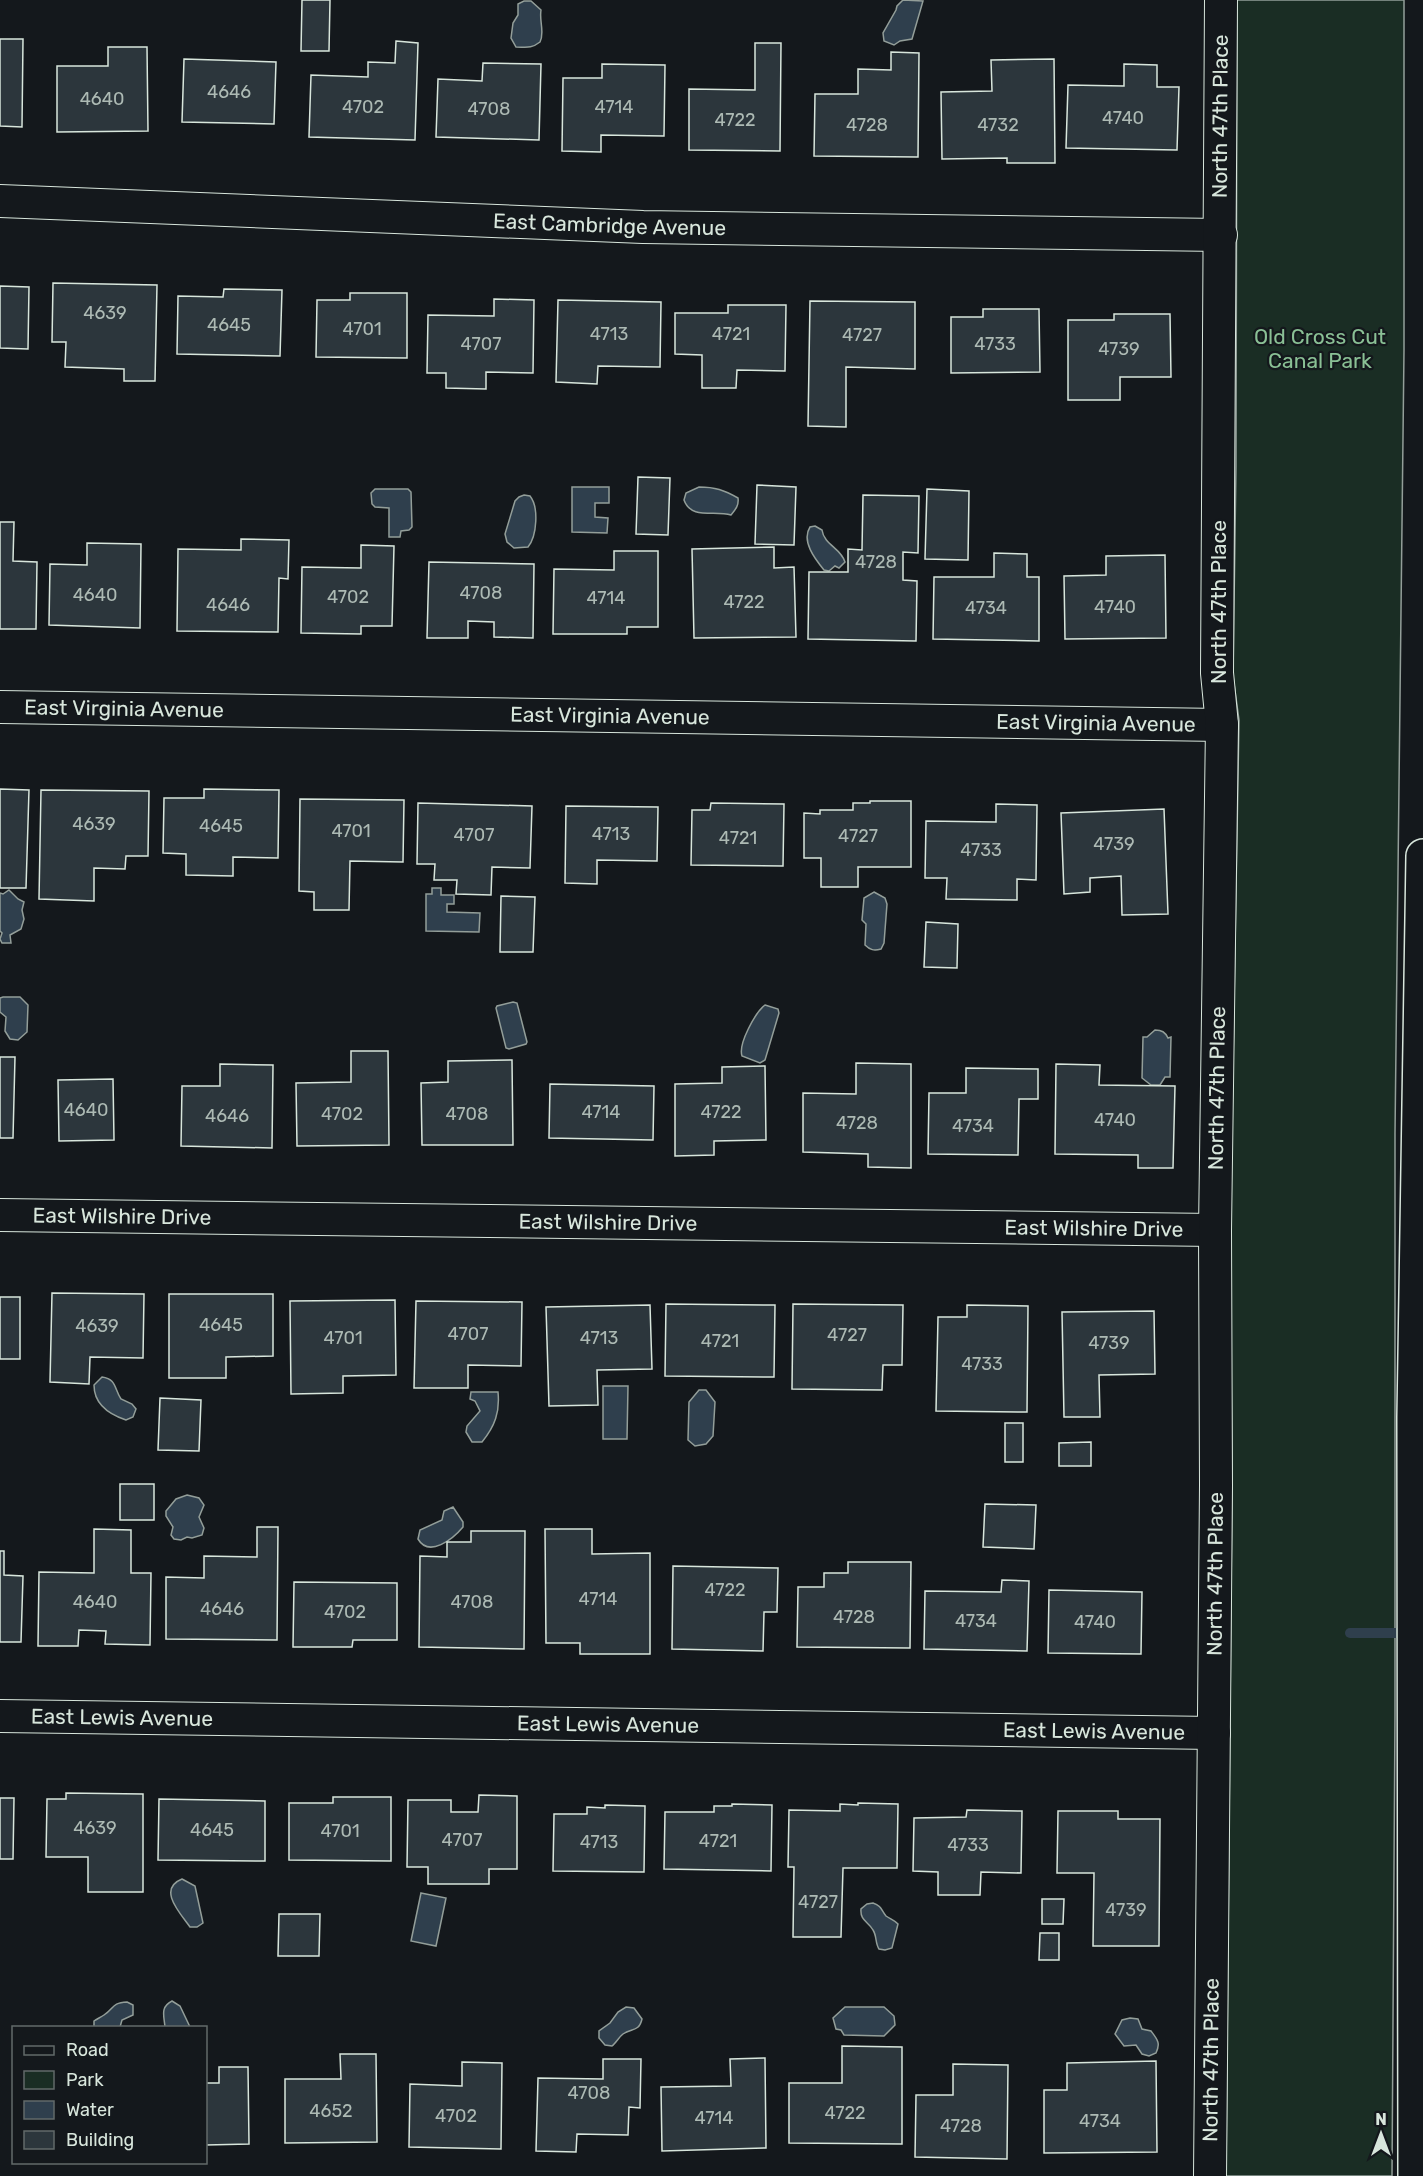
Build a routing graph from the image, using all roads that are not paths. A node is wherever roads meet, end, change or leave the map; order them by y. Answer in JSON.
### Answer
{"nodes":[{"id":1,"x":1221,"y":0,"type":"edge"},
{"id":2,"x":0,"y":201,"type":"edge"},
{"id":3,"x":1221,"y":235,"type":"junction"},
{"id":4,"x":0,"y":707,"type":"edge"},
{"id":5,"x":1222,"y":725,"type":"junction"},
{"id":6,"x":1423,"y":856,"type":"edge"},
{"id":7,"x":0,"y":1215,"type":"edge"},
{"id":8,"x":1215,"y":1230,"type":"junction"},
{"id":9,"x":0,"y":1716,"type":"edge"},
{"id":10,"x":1214,"y":1732,"type":"junction"},
{"id":11,"x":1210,"y":2176,"type":"edge"},
{"id":12,"x":1415,"y":2176,"type":"edge"}],
"edges":[{"from":1,"to":3,"type":"street","name":"North 47th Place"},
{"from":2,"to":3,"type":"street","name":"East Cambridge Avenue"},
{"from":3,"to":5,"type":"street","name":"North 47th Place"},
{"from":4,"to":5,"type":"street","name":"East Virginia Avenue"},
{"from":5,"to":8,"type":"street","name":"North 47th Place"},
{"from":6,"to":12,"type":"street"},
{"from":7,"to":8,"type":"street","name":"East Wilshire Drive"},
{"from":8,"to":10,"type":"street","name":"North 47th Place"},
{"from":9,"to":10,"type":"street","name":"East Lewis Avenue"},
{"from":10,"to":11,"type":"street","name":"North 47th Place"}]}
